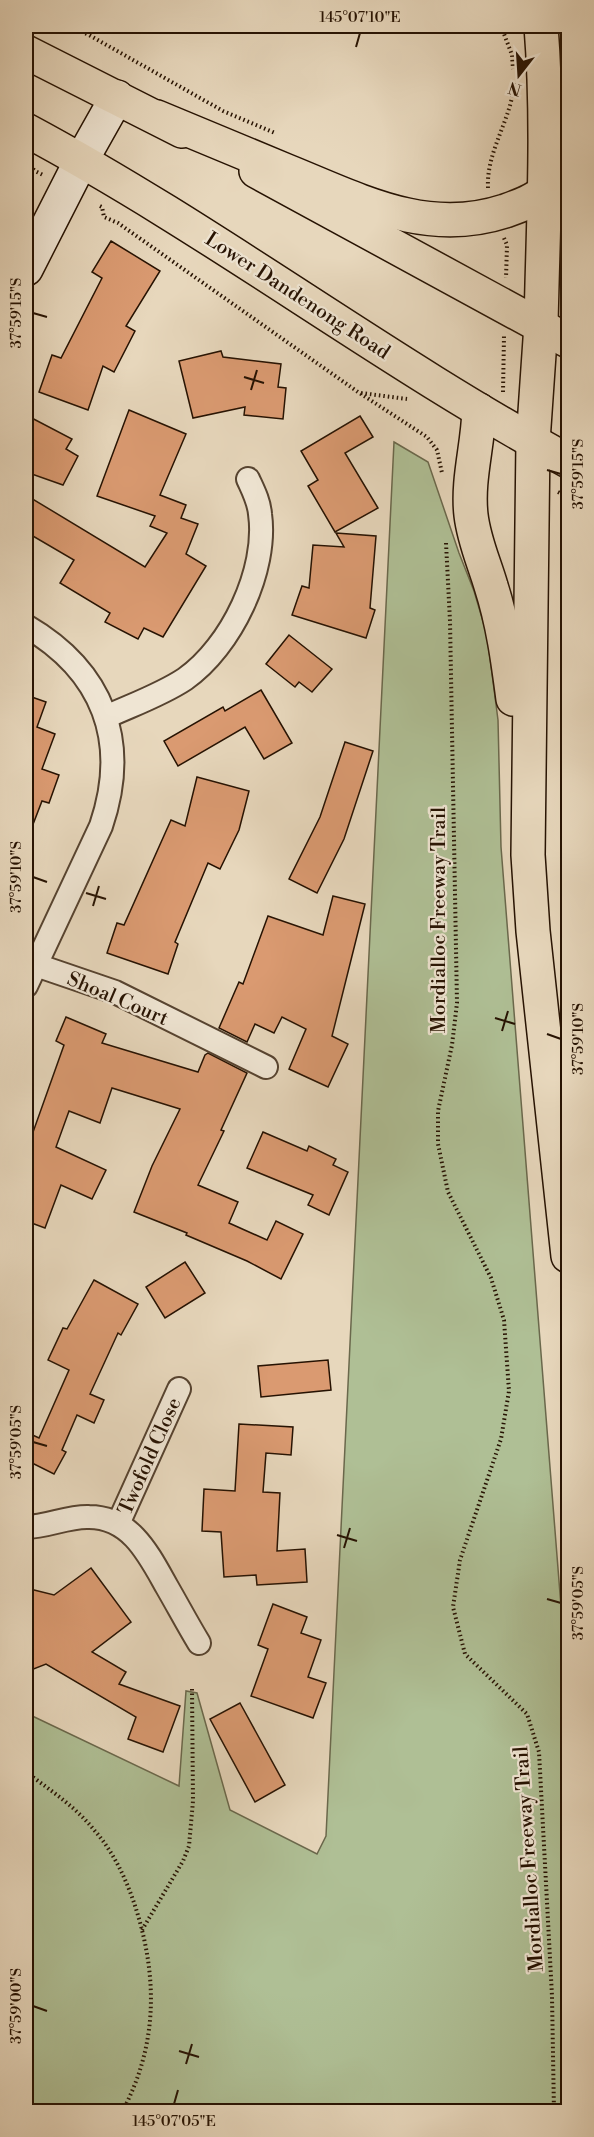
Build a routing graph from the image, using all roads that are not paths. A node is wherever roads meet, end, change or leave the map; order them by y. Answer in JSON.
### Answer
{"nodes":[{"id":1,"x":541,"y":26,"type":"edge"},
{"id":2,"x":26,"y":52,"type":"edge"},
{"id":3,"x":117,"y":97,"type":"junction"},
{"id":4,"x":157,"y":117,"type":"junction"},
{"id":5,"x":26,"y":130,"type":"edge"},
{"id":6,"x":81,"y":161,"type":"junction"},
{"id":7,"x":545,"y":191,"type":"junction"},
{"id":8,"x":26,"y":269,"type":"edge"},
{"id":9,"x":555,"y":333,"type":"edge"},
{"id":10,"x":490,"y":417,"type":"junction"},
{"id":11,"x":532,"y":441,"type":"junction"},
{"id":12,"x":568,"y":461,"type":"edge"},
{"id":13,"x":248,"y":479,"type":"dead end"},
{"id":14,"x":26,"y":626,"type":"edge"},
{"id":15,"x":106,"y":717,"type":"junction"},
{"id":16,"x":527,"y":810,"type":"junction"},
{"id":17,"x":36,"y":965,"type":"junction"},
{"id":18,"x":26,"y":986,"type":"edge"},
{"id":19,"x":266,"y":1068,"type":"dead end"},
{"id":20,"x":568,"y":1256,"type":"edge"},
{"id":21,"x":179,"y":1389,"type":"dead end"},
{"id":22,"x":118,"y":1524,"type":"junction"},
{"id":23,"x":26,"y":1527,"type":"edge"},
{"id":24,"x":199,"y":1643,"type":"dead end"}],
"edges":[{"from":1,"to":7,"type":"highway"},
{"from":2,"to":3,"type":"highway"},
{"from":3,"to":4,"type":"highway"},
{"from":3,"to":6,"type":"main road"},
{"from":4,"to":7,"type":"highway"},
{"from":4,"to":9,"type":"highway"},
{"from":5,"to":6,"type":"highway","name":"Lower Dandenong Road"},
{"from":6,"to":8,"type":"main road"},
{"from":6,"to":10,"type":"highway","name":"Lower Dandenong Road"},
{"from":7,"to":9,"type":"highway"},
{"from":9,"to":11,"type":"highway"},
{"from":10,"to":11,"type":"highway","name":"Lower Dandenong Road"},
{"from":10,"to":16,"type":"highway"},
{"from":11,"to":12,"type":"highway","name":"Lower Dandenong Road"},
{"from":11,"to":16,"type":"highway"},
{"from":13,"to":15,"type":"street"},
{"from":14,"to":15,"type":"street"},
{"from":15,"to":17,"type":"street"},
{"from":16,"to":20,"type":"highway"},
{"from":17,"to":18,"type":"street"},
{"from":17,"to":19,"type":"street","name":"Shoal Court"},
{"from":21,"to":22,"type":"street","name":"Twofold Close"},
{"from":22,"to":23,"type":"street","name":"Twofold Close"},
{"from":22,"to":24,"type":"street","name":"Twofold Close"}]}
